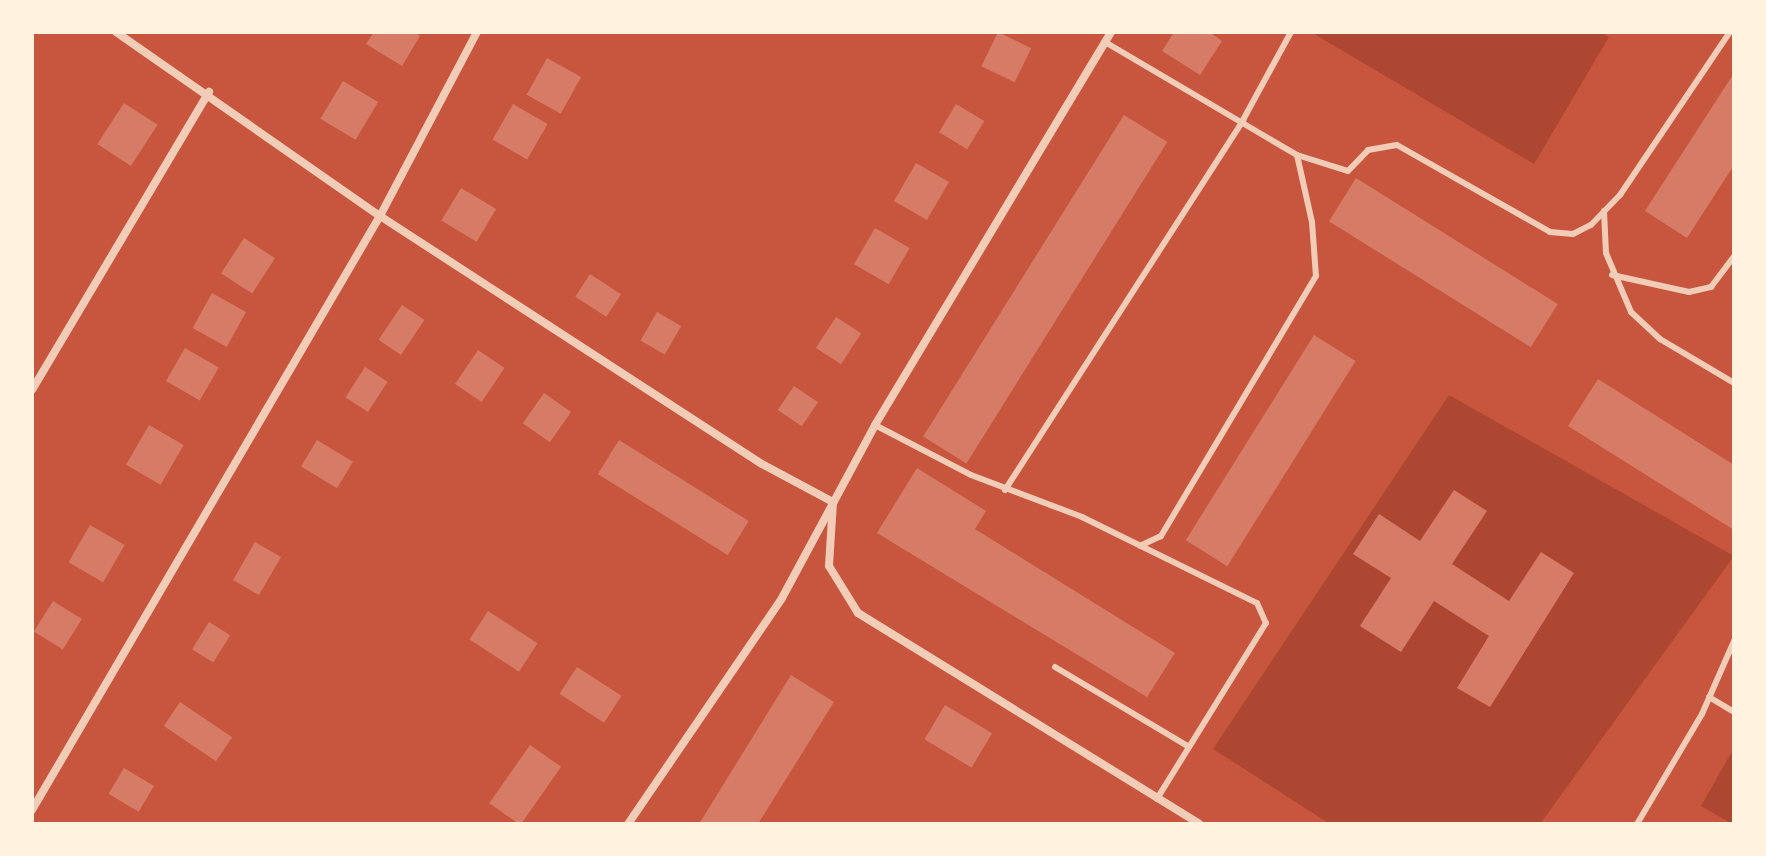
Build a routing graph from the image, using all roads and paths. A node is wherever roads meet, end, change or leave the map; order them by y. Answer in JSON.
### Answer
{"nodes":[{"id":1,"x":116,"y":32,"type":"edge"},
{"id":2,"x":477,"y":32,"type":"edge"},
{"id":3,"x":1111,"y":32,"type":"edge"},
{"id":4,"x":1291,"y":32,"type":"edge"},
{"id":5,"x":1730,"y":32,"type":"edge"},
{"id":6,"x":1105,"y":42,"type":"junction"},
{"id":7,"x":209,"y":92,"type":"junction"},
{"id":8,"x":1243,"y":120,"type":"junction"},
{"id":9,"x":1297,"y":155,"type":"junction"},
{"id":10,"x":1604,"y":211,"type":"junction"},
{"id":11,"x":380,"y":216,"type":"junction"},
{"id":12,"x":1734,"y":257,"type":"edge"},
{"id":13,"x":1612,"y":275,"type":"junction"},
{"id":14,"x":1734,"y":383,"type":"edge"},
{"id":15,"x":32,"y":390,"type":"edge"},
{"id":16,"x":875,"y":425,"type":"junction"},
{"id":17,"x":1005,"y":490,"type":"junction"},
{"id":18,"x":833,"y":502,"type":"junction"},
{"id":19,"x":1140,"y":546,"type":"junction"},
{"id":20,"x":1734,"y":641,"type":"edge"},
{"id":21,"x":1055,"y":667,"type":"dead end"},
{"id":22,"x":1709,"y":697,"type":"junction"},
{"id":23,"x":1734,"y":712,"type":"edge"},
{"id":24,"x":1189,"y":747,"type":"junction"},
{"id":25,"x":1157,"y":799,"type":"junction"},
{"id":26,"x":32,"y":810,"type":"edge"},
{"id":27,"x":628,"y":824,"type":"edge"},
{"id":28,"x":1199,"y":824,"type":"edge"},
{"id":29,"x":1637,"y":824,"type":"edge"}],
"edges":[{"from":1,"to":7,"type":"street"},
{"from":2,"to":11,"type":"street"},
{"from":3,"to":6,"type":"street"},
{"from":4,"to":8,"type":"lane"},
{"from":5,"to":10,"type":"lane"},
{"from":6,"to":8,"type":"lane"},
{"from":6,"to":16,"type":"street"},
{"from":7,"to":11,"type":"street"},
{"from":7,"to":15,"type":"street"},
{"from":8,"to":9,"type":"lane"},
{"from":8,"to":17,"type":"lane"},
{"from":9,"to":10,"type":"lane"},
{"from":9,"to":19,"type":"lane"},
{"from":10,"to":13,"type":"lane"},
{"from":11,"to":18,"type":"street"},
{"from":11,"to":26,"type":"street"},
{"from":12,"to":13,"type":"lane"},
{"from":13,"to":14,"type":"lane"},
{"from":16,"to":17,"type":"lane"},
{"from":16,"to":18,"type":"street"},
{"from":17,"to":19,"type":"lane"},
{"from":18,"to":25,"type":"street"},
{"from":18,"to":27,"type":"street"},
{"from":19,"to":24,"type":"lane"},
{"from":20,"to":22,"type":"lane"},
{"from":21,"to":24,"type":"lane"},
{"from":22,"to":23,"type":"lane"},
{"from":22,"to":29,"type":"lane"},
{"from":24,"to":25,"type":"lane"},
{"from":25,"to":28,"type":"street"}]}
